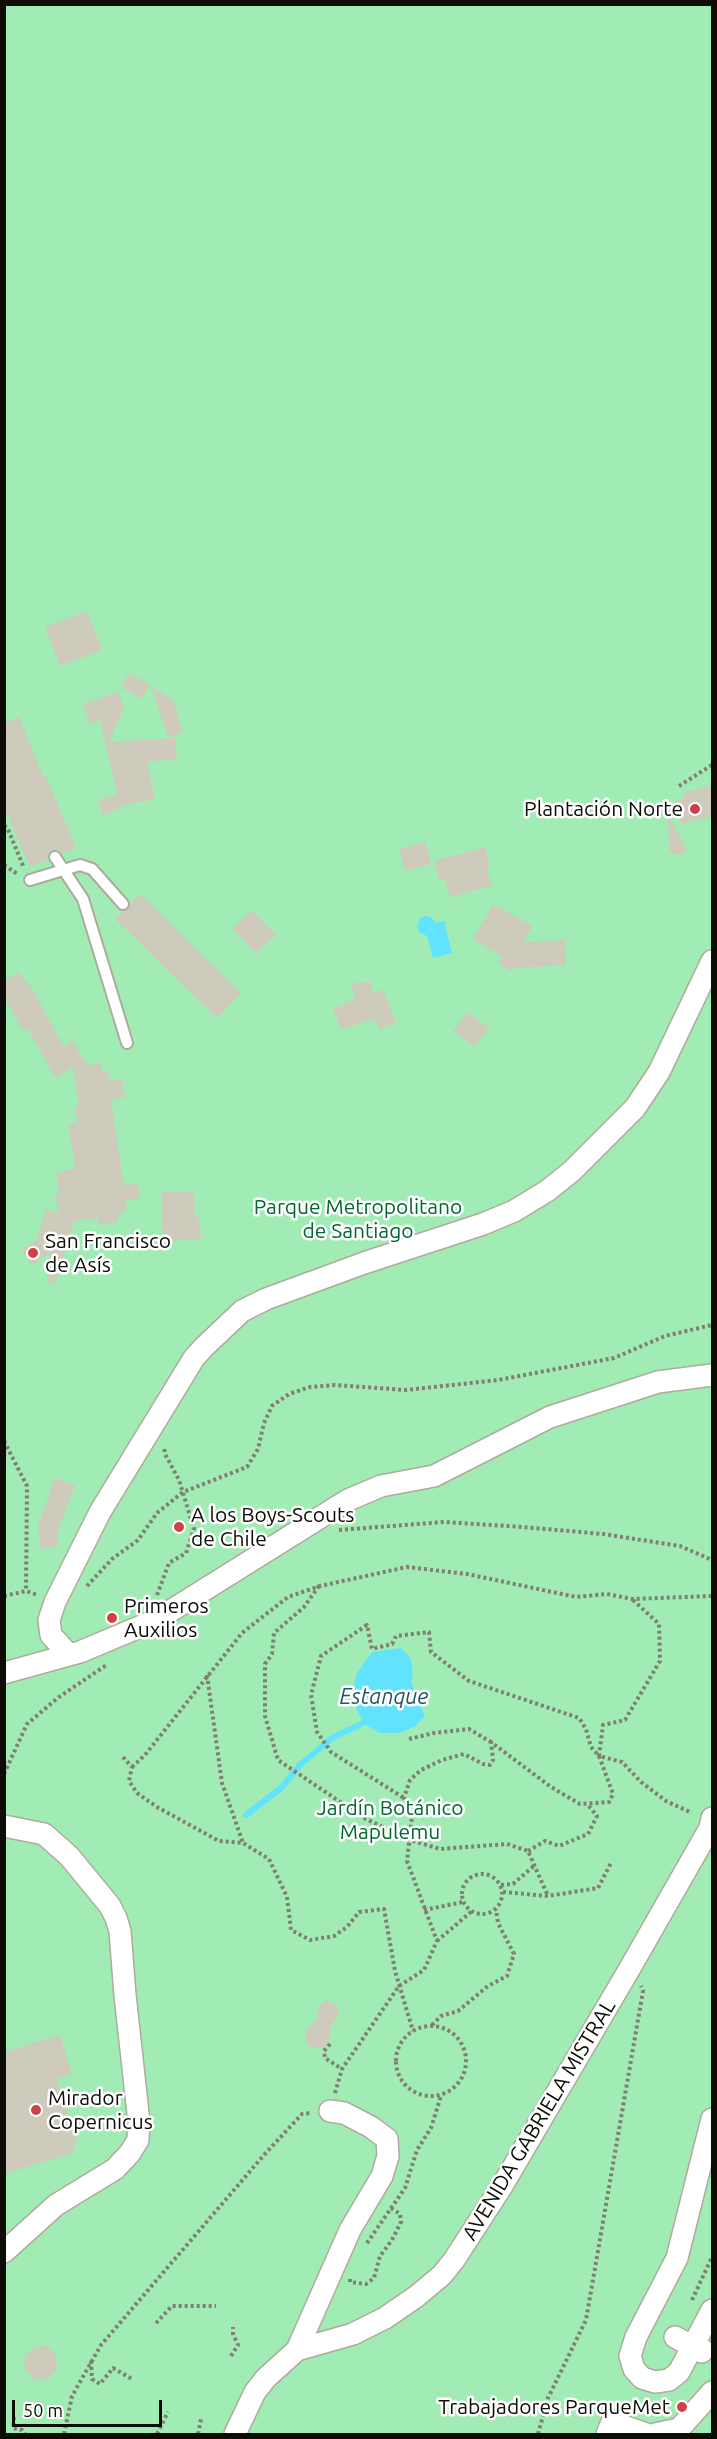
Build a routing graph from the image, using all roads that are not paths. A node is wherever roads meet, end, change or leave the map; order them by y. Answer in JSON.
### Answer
{"nodes":[{"id":1,"x":55,"y":857,"type":"dead end"},
{"id":2,"x":63,"y":869,"type":"junction"},
{"id":3,"x":30,"y":880,"type":"road end"},
{"id":4,"x":123,"y":904,"type":"dead end"},
{"id":5,"x":712,"y":961,"type":"edge"},
{"id":6,"x":127,"y":1043,"type":"dead end"},
{"id":7,"x":712,"y":1375,"type":"edge"},
{"id":8,"x":69,"y":1655,"type":"junction"},
{"id":9,"x":4,"y":1673,"type":"edge"},
{"id":10,"x":712,"y":1820,"type":"edge"},
{"id":11,"x":6,"y":1829,"type":"edge"},
{"id":12,"x":330,"y":2111,"type":"road end"},
{"id":13,"x":712,"y":2120,"type":"edge"},
{"id":14,"x":4,"y":2252,"type":"edge"},
{"id":15,"x":712,"y":2310,"type":"edge"},
{"id":16,"x":712,"y":2334,"type":"edge"},
{"id":17,"x":684,"y":2341,"type":"junction"},
{"id":18,"x":297,"y":2350,"type":"junction"},
{"id":19,"x":712,"y":2392,"type":"edge"},
{"id":20,"x":235,"y":2434,"type":"edge"},
{"id":21,"x":607,"y":2434,"type":"edge"},
{"id":22,"x":646,"y":2434,"type":"edge"},
{"id":23,"x":655,"y":2434,"type":"edge"}],
"edges":[{"from":1,"to":2,"type":"lane"},
{"from":2,"to":3,"type":"lane"},
{"from":2,"to":4,"type":"lane"},
{"from":2,"to":6,"type":"lane"},
{"from":5,"to":8,"type":"street"},
{"from":7,"to":8,"type":"street"},
{"from":8,"to":9,"type":"street"},
{"from":10,"to":18,"type":"street","name":"AVENIDA GABRIELA MISTRAL"},
{"from":11,"to":14,"type":"street"},
{"from":12,"to":18,"type":"street","name":"AVENIDA GABRIELA MISTRAL"},
{"from":13,"to":17,"type":"street"},
{"from":15,"to":17,"type":"street"},
{"from":16,"to":17,"type":"street"},
{"from":18,"to":20,"type":"street","name":"AVENIDA GABRIELA MISTRAL"},
{"from":19,"to":23,"type":"street"},
{"from":21,"to":22,"type":"street"}]}
